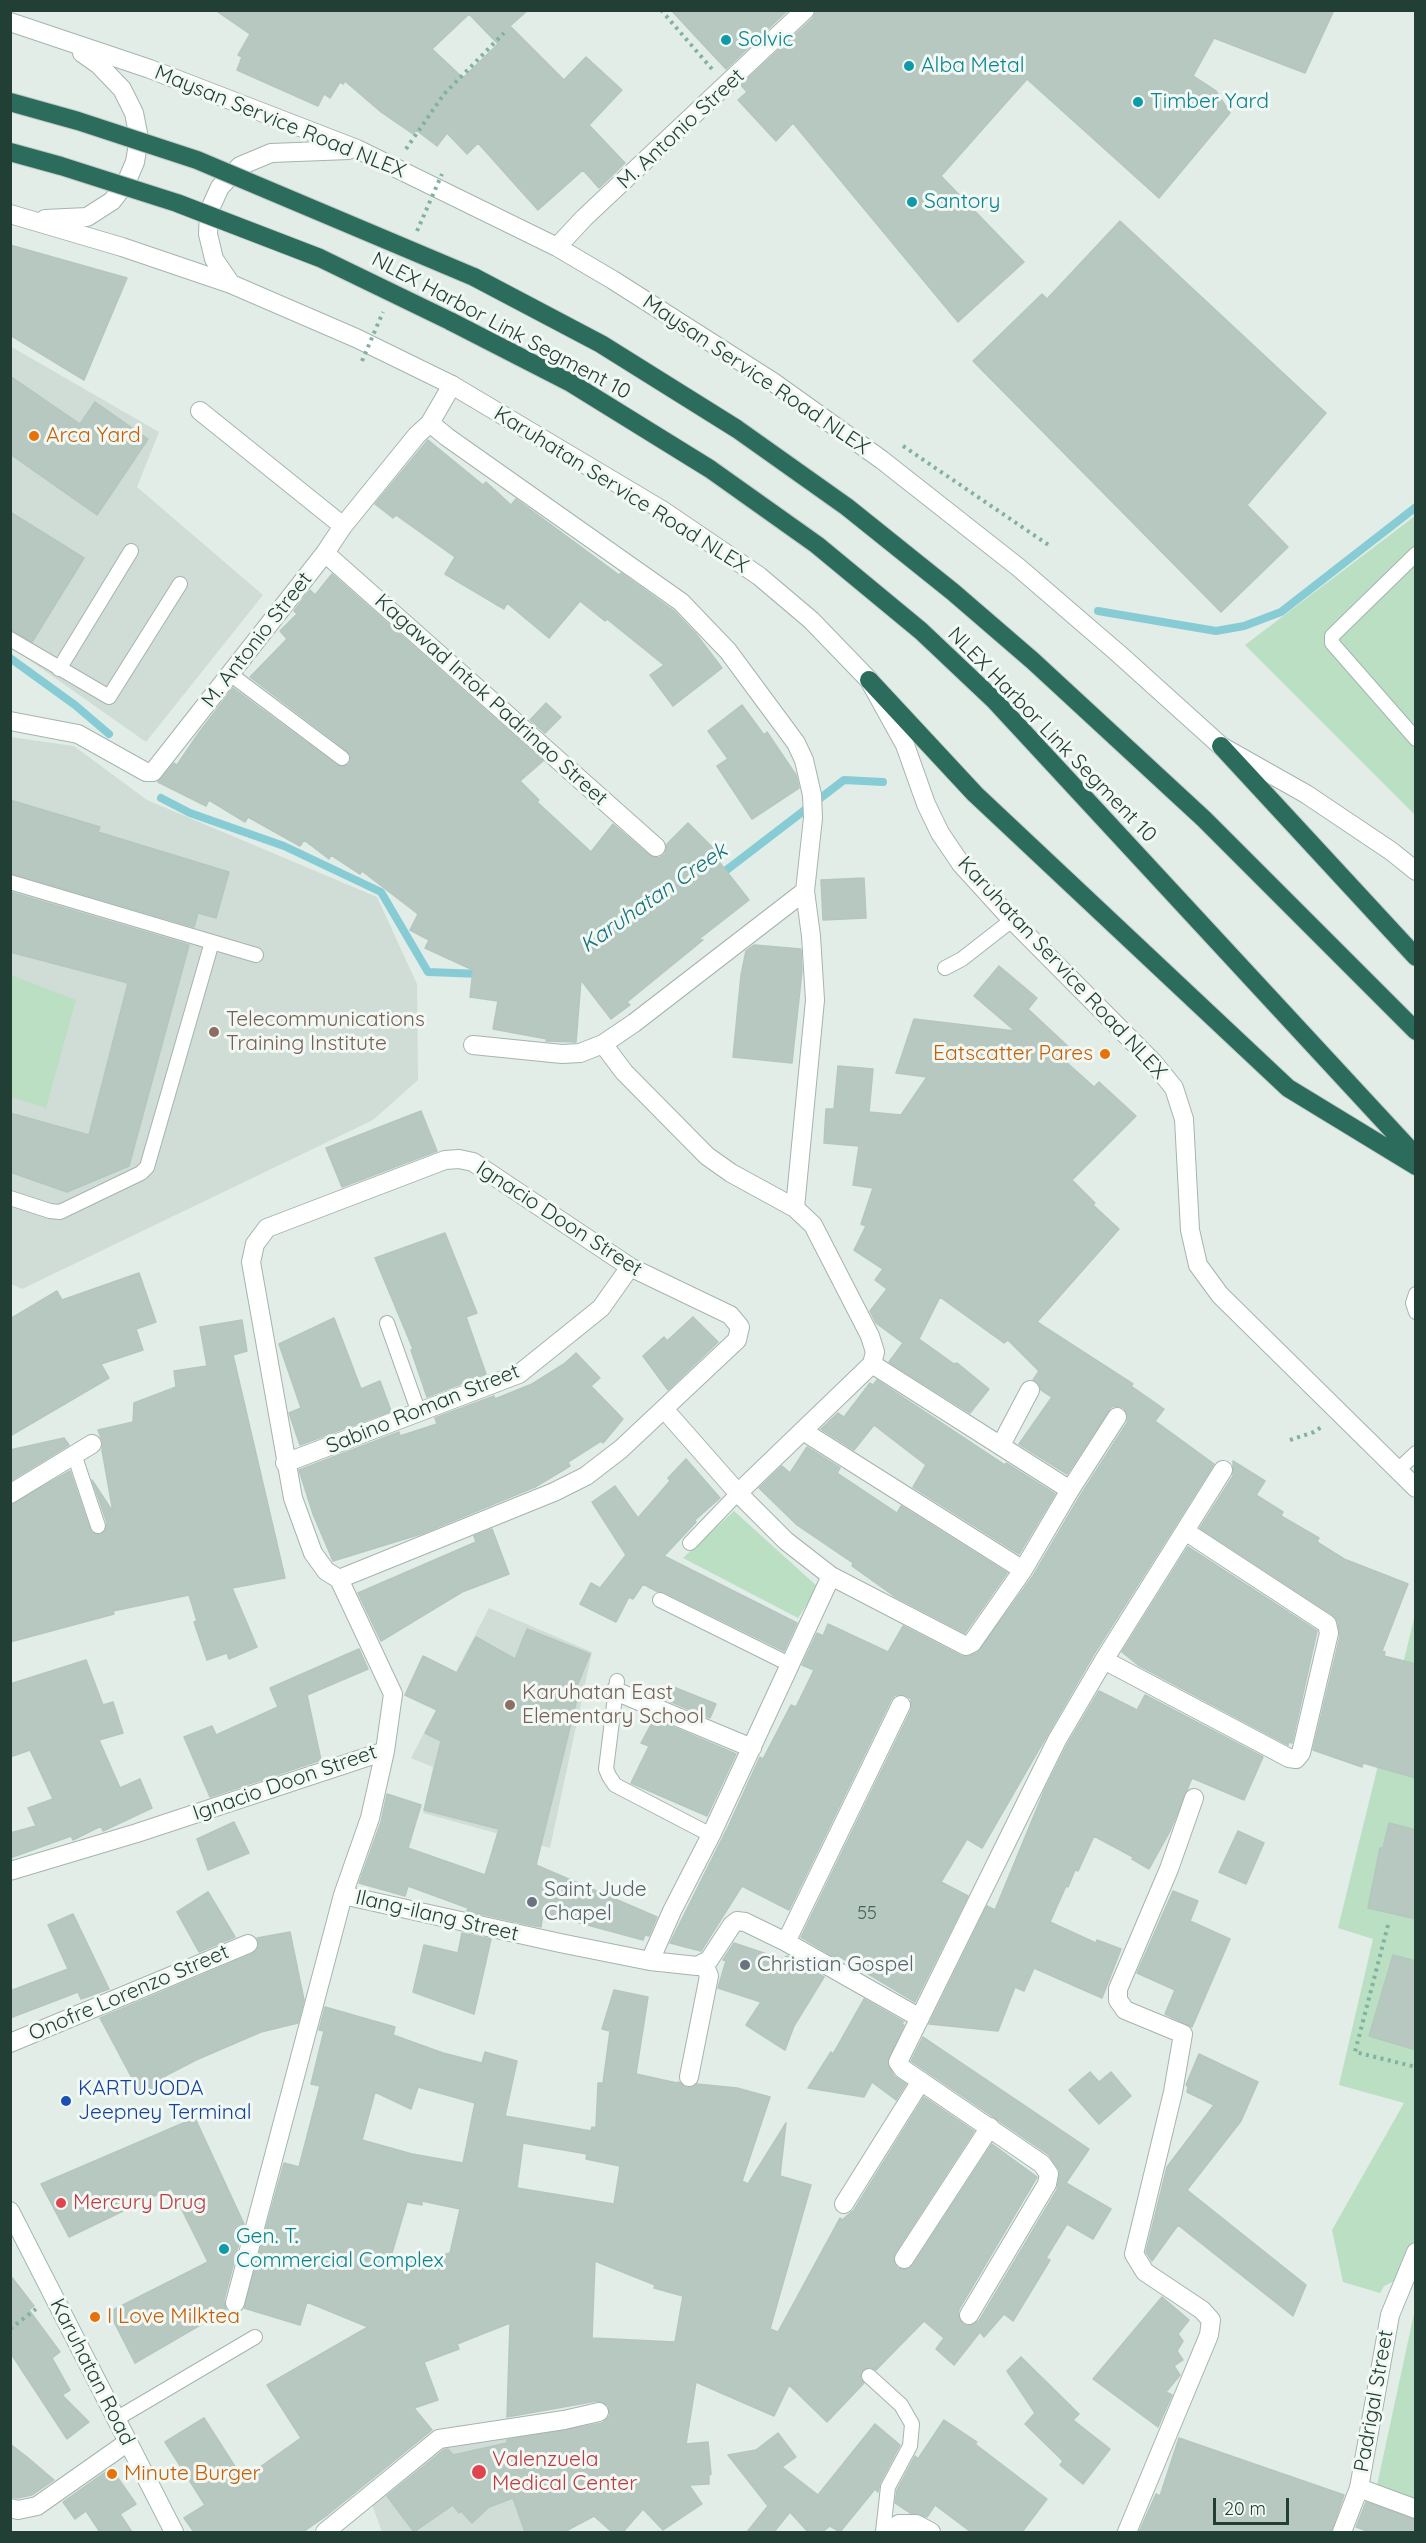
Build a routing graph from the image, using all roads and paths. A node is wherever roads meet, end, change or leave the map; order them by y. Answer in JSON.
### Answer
{"nodes":[{"id":1,"x":661,"y":10,"type":"edge"},
{"id":2,"x":805,"y":10,"type":"edge"},
{"id":3,"x":10,"y":22,"type":"edge"},
{"id":4,"x":504,"y":33,"type":"dead end"},
{"id":5,"x":68,"y":43,"type":"junction"},
{"id":6,"x":727,"y":86,"type":"junction"},
{"id":7,"x":10,"y":102,"type":"edge"},
{"id":8,"x":357,"y":149,"type":"junction"},
{"id":9,"x":405,"y":151,"type":"dead end"},
{"id":10,"x":10,"y":152,"type":"edge"},
{"id":11,"x":10,"y":214,"type":"edge"},
{"id":12,"x":33,"y":220,"type":"junction"},
{"id":13,"x":557,"y":247,"type":"junction"},
{"id":14,"x":231,"y":284,"type":"junction"},
{"id":15,"x":384,"y":310,"type":"dead end"},
{"id":16,"x":362,"y":361,"type":"dead end"},
{"id":17,"x":452,"y":385,"type":"junction"},
{"id":18,"x":200,"y":411,"type":"dead end"},
{"id":19,"x":430,"y":423,"type":"junction"},
{"id":20,"x":343,"y":526,"type":"junction"},
{"id":21,"x":131,"y":551,"type":"dead end"},
{"id":22,"x":325,"y":553,"type":"junction"},
{"id":23,"x":1416,"y":554,"type":"edge"},
{"id":24,"x":180,"y":584,"type":"dead end"},
{"id":25,"x":10,"y":639,"type":"edge"},
{"id":26,"x":59,"y":669,"type":"junction"},
{"id":27,"x":230,"y":674,"type":"junction"},
{"id":28,"x":869,"y":680,"type":"junction"},
{"id":29,"x":10,"y":720,"type":"edge"},
{"id":30,"x":1416,"y":739,"type":"edge"},
{"id":31,"x":1221,"y":746,"type":"junction"},
{"id":32,"x":342,"y":758,"type":"dead end"},
{"id":33,"x":656,"y":847,"type":"dead end"},
{"id":34,"x":1416,"y":871,"type":"edge"},
{"id":35,"x":10,"y":882,"type":"edge"},
{"id":36,"x":806,"y":891,"type":"junction"},
{"id":37,"x":1012,"y":920,"type":"junction"},
{"id":38,"x":212,"y":942,"type":"junction"},
{"id":39,"x":256,"y":955,"type":"dead end"},
{"id":40,"x":1416,"y":957,"type":"edge"},
{"id":41,"x":945,"y":968,"type":"dead end"},
{"id":42,"x":1416,"y":1031,"type":"edge"},
{"id":43,"x":603,"y":1044,"type":"junction"},
{"id":44,"x":473,"y":1045,"type":"dead end"},
{"id":45,"x":1416,"y":1156,"type":"edge"},
{"id":46,"x":1416,"y":1166,"type":"edge"},
{"id":47,"x":10,"y":1198,"type":"edge"},
{"id":48,"x":795,"y":1208,"type":"junction"},
{"id":49,"x":630,"y":1267,"type":"junction"},
{"id":50,"x":1416,"y":1294,"type":"edge"},
{"id":51,"x":1416,"y":1312,"type":"edge"},
{"id":52,"x":387,"y":1323,"type":"dead end"},
{"id":53,"x":872,"y":1364,"type":"junction"},
{"id":54,"x":1030,"y":1390,"type":"dead end"},
{"id":55,"x":664,"y":1409,"type":"junction"},
{"id":56,"x":419,"y":1413,"type":"junction"},
{"id":57,"x":1341,"y":1413,"type":"junction"},
{"id":58,"x":1117,"y":1417,"type":"dead end"},
{"id":59,"x":803,"y":1431,"type":"junction"},
{"id":60,"x":1290,"y":1440,"type":"dead end"},
{"id":61,"x":92,"y":1444,"type":"dead end"},
{"id":62,"x":1001,"y":1445,"type":"junction"},
{"id":63,"x":1416,"y":1453,"type":"edge"},
{"id":64,"x":74,"y":1454,"type":"junction"},
{"id":65,"x":285,"y":1463,"type":"junction"},
{"id":66,"x":1223,"y":1470,"type":"dead end"},
{"id":67,"x":1398,"y":1470,"type":"junction"},
{"id":68,"x":1416,"y":1488,"type":"edge"},
{"id":69,"x":1070,"y":1490,"type":"junction"},
{"id":70,"x":738,"y":1493,"type":"junction"},
{"id":71,"x":10,"y":1494,"type":"edge"},
{"id":72,"x":98,"y":1526,"type":"dead end"},
{"id":73,"x":1185,"y":1531,"type":"junction"},
{"id":74,"x":690,"y":1543,"type":"dead end"},
{"id":75,"x":1023,"y":1570,"type":"junction"},
{"id":76,"x":831,"y":1576,"type":"junction"},
{"id":77,"x":339,"y":1579,"type":"junction"},
{"id":78,"x":660,"y":1600,"type":"dead end"},
{"id":79,"x":1104,"y":1660,"type":"junction"},
{"id":80,"x":789,"y":1664,"type":"junction"},
{"id":81,"x":616,"y":1686,"type":"joint"},
{"id":82,"x":902,"y":1705,"type":"dead end"},
{"id":83,"x":752,"y":1748,"type":"junction"},
{"id":84,"x":385,"y":1751,"type":"junction"},
{"id":85,"x":1194,"y":1798,"type":"dead end"},
{"id":86,"x":711,"y":1835,"type":"junction"},
{"id":87,"x":10,"y":1871,"type":"edge"},
{"id":88,"x":343,"y":1895,"type":"junction"},
{"id":89,"x":1388,"y":1925,"type":"dead end"},
{"id":90,"x":786,"y":1942,"type":"junction"},
{"id":91,"x":248,"y":1944,"type":"dead end"},
{"id":92,"x":650,"y":1960,"type":"junction"},
{"id":93,"x":704,"y":1964,"type":"junction"},
{"id":94,"x":920,"y":2018,"type":"junction"},
{"id":95,"x":10,"y":2043,"type":"edge"},
{"id":96,"x":1416,"y":2067,"type":"edge"},
{"id":97,"x":689,"y":2077,"type":"dead end"},
{"id":98,"x":921,"y":2081,"type":"junction"},
{"id":99,"x":990,"y":2127,"type":"junction"},
{"id":100,"x":844,"y":2204,"type":"dead end"},
{"id":101,"x":13,"y":2224,"type":"edge"},
{"id":102,"x":1416,"y":2252,"type":"edge"},
{"id":103,"x":904,"y":2259,"type":"dead end"},
{"id":104,"x":1413,"y":2272,"type":"edge"},
{"id":105,"x":53,"y":2296,"type":"junction"},
{"id":106,"x":235,"y":2302,"type":"dead end"},
{"id":107,"x":969,"y":2315,"type":"dead end"},
{"id":108,"x":10,"y":2329,"type":"edge"},
{"id":109,"x":255,"y":2337,"type":"dead end"},
{"id":110,"x":869,"y":2376,"type":"dead end"},
{"id":111,"x":598,"y":2412,"type":"dead end"},
{"id":112,"x":116,"y":2419,"type":"junction"},
{"id":113,"x":128,"y":2442,"type":"junction"},
{"id":114,"x":1359,"y":2488,"type":"junction"},
{"id":115,"x":10,"y":2508,"type":"edge"},
{"id":116,"x":1416,"y":2509,"type":"edge"},
{"id":117,"x":174,"y":2532,"type":"edge"},
{"id":118,"x":325,"y":2532,"type":"edge"},
{"id":119,"x":884,"y":2532,"type":"edge"},
{"id":120,"x":931,"y":2532,"type":"edge"},
{"id":121,"x":1127,"y":2532,"type":"edge"},
{"id":122,"x":1342,"y":2532,"type":"edge"}],
"edges":[{"from":1,"to":6,"type":"path"},
{"from":2,"to":6,"type":"street","name":"M. Antonio Street"},
{"from":3,"to":5,"type":"street","name":"Maysan Service Road NLEX"},
{"from":4,"to":9,"type":"path"},
{"from":5,"to":8,"type":"street","name":"Maysan Service Road NLEX"},
{"from":5,"to":12,"type":"street"},
{"from":6,"to":13,"type":"street","name":"M. Antonio Street"},
{"from":7,"to":42,"type":"highway","name":"NLEX Harbor Link Segment 10","bridge":true},
{"from":8,"to":13,"type":"street","name":"Maysan Service Road NLEX"},
{"from":8,"to":14,"type":"street"},
{"from":10,"to":45,"type":"highway","name":"NLEX Harbor Link Segment 10","bridge":true},
{"from":11,"to":12,"type":"street","name":"Karuhatan Service Road NLEX"},
{"from":12,"to":14,"type":"street","name":"Karuhatan Service Road NLEX"},
{"from":13,"to":31,"type":"street","name":"Maysan Service Road NLEX"},
{"from":14,"to":17,"type":"street","name":"Karuhatan Service Road NLEX"},
{"from":15,"to":16,"type":"path","bridge":true},
{"from":17,"to":19,"type":"street","name":"M. Antonio Street"},
{"from":17,"to":28,"type":"street","name":"Karuhatan Service Road NLEX"},
{"from":18,"to":20,"type":"street"},
{"from":19,"to":20,"type":"street","name":"M. Antonio Street"},
{"from":19,"to":36,"type":"street"},
{"from":20,"to":22,"type":"street","name":"M. Antonio Street"},
{"from":21,"to":26,"type":"lane"},
{"from":22,"to":27,"type":"street","name":"M. Antonio Street"},
{"from":22,"to":33,"type":"street","name":"Kagawad Intok Padrinao Street"},
{"from":23,"to":30,"type":"lane"},
{"from":24,"to":26,"type":"lane"},
{"from":25,"to":26,"type":"lane"},
{"from":27,"to":29,"type":"street","name":"M. Antonio Street"},
{"from":27,"to":32,"type":"lane"},
{"from":28,"to":37,"type":"street","name":"Karuhatan Service Road NLEX"},
{"from":28,"to":46,"type":"highway"},
{"from":31,"to":34,"type":"street","name":"Maysan Service Road NLEX"},
{"from":31,"to":40,"type":"highway"},
{"from":35,"to":38,"type":"lane"},
{"from":36,"to":43,"type":"street"},
{"from":36,"to":48,"type":"street"},
{"from":37,"to":41,"type":"lane"},
{"from":37,"to":57,"type":"street","name":"Karuhatan Service Road NLEX"},
{"from":38,"to":39,"type":"lane"},
{"from":38,"to":47,"type":"lane"},
{"from":43,"to":44,"type":"street"},
{"from":43,"to":48,"type":"street"},
{"from":48,"to":53,"type":"street"},
{"from":49,"to":55,"type":"street","name":"Ignacio Doon Street"},
{"from":49,"to":56,"type":"street","name":"Sabino Roman Street"},
{"from":49,"to":65,"type":"street","name":"Ignacio Doon Street"},
{"from":50,"to":51,"type":"lane"},
{"from":52,"to":56,"type":"lane"},
{"from":53,"to":59,"type":"street"},
{"from":53,"to":62,"type":"street"},
{"from":54,"to":62,"type":"street"},
{"from":55,"to":70,"type":"street"},
{"from":55,"to":77,"type":"street","name":"Ignacio Doon Street"},
{"from":56,"to":65,"type":"street","name":"Sabino Roman Street"},
{"from":57,"to":60,"type":"path"},
{"from":57,"to":67,"type":"street","name":"Karuhatan Service Road NLEX"},
{"from":58,"to":69,"type":"street"},
{"from":59,"to":70,"type":"street"},
{"from":59,"to":75,"type":"street"},
{"from":61,"to":64,"type":"street"},
{"from":62,"to":69,"type":"street"},
{"from":63,"to":67,"type":"lane"},
{"from":64,"to":71,"type":"street"},
{"from":64,"to":72,"type":"lane"},
{"from":65,"to":77,"type":"street","name":"Ignacio Doon Street"},
{"from":66,"to":73,"type":"street"},
{"from":67,"to":68,"type":"street","name":"Karuhatan Service Road NLEX"},
{"from":69,"to":75,"type":"street"},
{"from":70,"to":74,"type":"lane"},
{"from":70,"to":76,"type":"street"},
{"from":73,"to":79,"type":"street"},
{"from":73,"to":79,"type":"street"},
{"from":75,"to":76,"type":"street"},
{"from":76,"to":80,"type":"street"},
{"from":77,"to":84,"type":"street","name":"Ignacio Doon Street"},
{"from":78,"to":80,"type":"lane"},
{"from":79,"to":94,"type":"street"},
{"from":80,"to":83,"type":"street"},
{"from":81,"to":83,"type":"street"},
{"from":81,"to":86,"type":"lane"},
{"from":82,"to":90,"type":"street"},
{"from":83,"to":86,"type":"street"},
{"from":84,"to":87,"type":"street","name":"Ignacio Doon Street"},
{"from":84,"to":88,"type":"street","name":"Ilang-ilang Street"},
{"from":85,"to":121,"type":"street"},
{"from":86,"to":92,"type":"street"},
{"from":88,"to":92,"type":"street","name":"Ilang-ilang Street"},
{"from":88,"to":106,"type":"street"},
{"from":89,"to":96,"type":"path"},
{"from":90,"to":93,"type":"street"},
{"from":90,"to":94,"type":"street"},
{"from":91,"to":95,"type":"street","name":"Onofre Lorenzo Street"},
{"from":92,"to":93,"type":"street","name":"Ilang-ilang Street"},
{"from":93,"to":97,"type":"street"},
{"from":94,"to":98,"type":"street"},
{"from":98,"to":99,"type":"street"},
{"from":98,"to":100,"type":"street"},
{"from":99,"to":103,"type":"street"},
{"from":99,"to":107,"type":"street"},
{"from":101,"to":105,"type":"street","name":"Karuhatan Road"},
{"from":102,"to":104,"type":"street","name":"Padrigal Street"},
{"from":104,"to":114,"type":"street","name":"Padrigal Street"},
{"from":105,"to":108,"type":"path"},
{"from":105,"to":112,"type":"street","name":"Karuhatan Road"},
{"from":109,"to":112,"type":"lane"},
{"from":110,"to":119,"type":"lane"},
{"from":111,"to":118,"type":"street"},
{"from":112,"to":113,"type":"street","name":"Karuhatan Road"},
{"from":113,"to":115,"type":"street"},
{"from":113,"to":117,"type":"street","name":"Karuhatan Road"},
{"from":114,"to":116,"type":"street"},
{"from":114,"to":122,"type":"street","name":"Padrigal Street"},
{"from":119,"to":120,"type":"street"}]}
